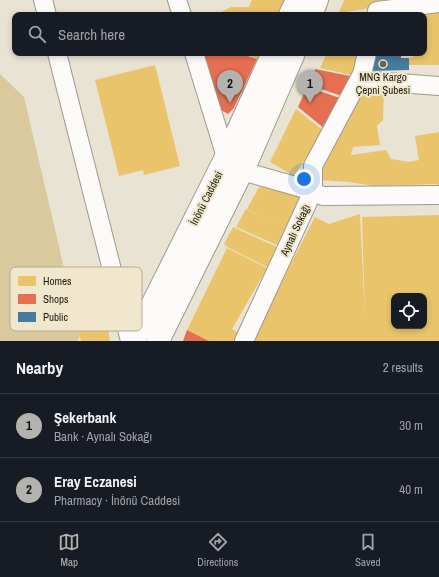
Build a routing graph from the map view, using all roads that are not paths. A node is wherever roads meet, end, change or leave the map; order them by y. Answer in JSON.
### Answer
{"nodes":[{"id":1,"x":44,"y":0,"type":"edge"},
{"id":2,"x":178,"y":0,"type":"edge"},
{"id":3,"x":297,"y":0,"type":"edge"},
{"id":4,"x":318,"y":0,"type":"edge"},
{"id":5,"x":439,"y":3,"type":"edge"},
{"id":6,"x":46,"y":12,"type":"edge"},
{"id":7,"x":181,"y":12,"type":"edge"},
{"id":8,"x":291,"y":12,"type":"edge"},
{"id":9,"x":312,"y":12,"type":"edge"},
{"id":10,"x":377,"y":12,"type":"edge"},
{"id":11,"x":58,"y":56,"type":"edge"},
{"id":12,"x":195,"y":56,"type":"edge"},
{"id":13,"x":272,"y":56,"type":"edge"},
{"id":14,"x":293,"y":56,"type":"edge"},
{"id":15,"x":366,"y":56,"type":"edge"},
{"id":16,"x":359,"y":80,"type":"junction"},
{"id":17,"x":439,"y":86,"type":"edge"},
{"id":18,"x":226,"y":157,"type":"junction"},
{"id":19,"x":242,"y":171,"type":"junction"},
{"id":20,"x":313,"y":191,"type":"junction"},
{"id":21,"x":439,"y":195,"type":"edge"},
{"id":22,"x":111,"y":267,"type":"edge"},
{"id":23,"x":142,"y":325,"type":"edge"},
{"id":24,"x":127,"y":331,"type":"edge"},
{"id":25,"x":139,"y":331,"type":"edge"},
{"id":26,"x":130,"y":341,"type":"edge"},
{"id":27,"x":134,"y":341,"type":"edge"},
{"id":28,"x":158,"y":341,"type":"edge"},
{"id":29,"x":244,"y":341,"type":"edge"}],
"edges":[{"from":1,"to":6,"type":"street"},
{"from":2,"to":7,"type":"street"},
{"from":3,"to":8,"type":"street"},
{"from":4,"to":9,"type":"street"},
{"from":5,"to":10,"type":"street"},
{"from":11,"to":22,"type":"street"},
{"from":12,"to":18,"type":"street"},
{"from":13,"to":18,"type":"street","name":"İnönü Caddesi"},
{"from":14,"to":19,"type":"street","name":"İnönü Caddesi"},
{"from":15,"to":16,"type":"street","name":"Aynalı Sokağı"},
{"from":16,"to":17,"type":"street"},
{"from":16,"to":20,"type":"street","name":"Aynalı Sokağı"},
{"from":18,"to":23,"type":"street","name":"İnönü Caddesi"},
{"from":19,"to":20,"type":"street"},
{"from":19,"to":28,"type":"street","name":"İnönü Caddesi"},
{"from":20,"to":21,"type":"street"},
{"from":20,"to":29,"type":"street","name":"Aynalı Sokağı"},
{"from":24,"to":26,"type":"street"},
{"from":25,"to":27,"type":"street","name":"İnönü Caddesi"}]}
